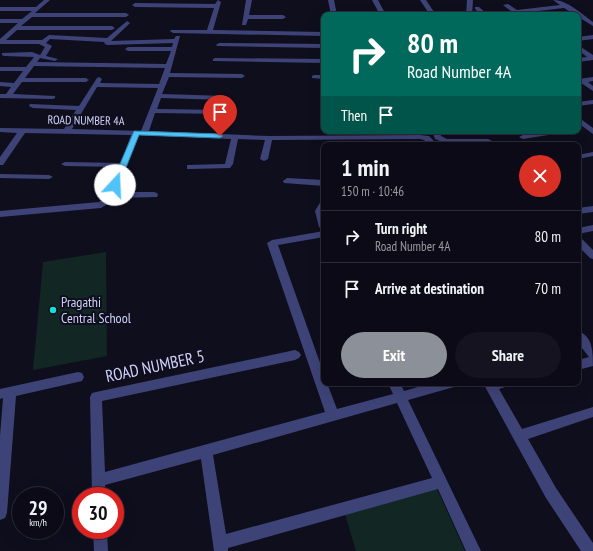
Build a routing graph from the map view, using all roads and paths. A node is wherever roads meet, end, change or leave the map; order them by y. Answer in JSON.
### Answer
{"nodes":[{"id":1,"x":34,"y":0,"type":"edge"},
{"id":2,"x":47,"y":0,"type":"edge"},
{"id":3,"x":219,"y":0,"type":"edge"},
{"id":4,"x":249,"y":0,"type":"edge"},
{"id":5,"x":331,"y":0,"type":"edge"},
{"id":6,"x":375,"y":0,"type":"edge"},
{"id":7,"x":423,"y":0,"type":"edge"},
{"id":8,"x":470,"y":0,"type":"edge"},
{"id":9,"x":556,"y":0,"type":"edge"},
{"id":10,"x":135,"y":5,"type":"dead end"},
{"id":11,"x":506,"y":5,"type":"dead end"},
{"id":12,"x":217,"y":6,"type":"junction"},
{"id":13,"x":566,"y":6,"type":"junction"},
{"id":14,"x":477,"y":8,"type":"dead end"},
{"id":15,"x":0,"y":9,"type":"edge"},
{"id":16,"x":36,"y":9,"type":"junction"},
{"id":17,"x":333,"y":12,"type":"edge"},
{"id":18,"x":382,"y":12,"type":"edge"},
{"id":19,"x":431,"y":12,"type":"edge"},
{"id":20,"x":470,"y":12,"type":"edge"},
{"id":21,"x":482,"y":12,"type":"edge"},
{"id":22,"x":516,"y":12,"type":"edge"},
{"id":23,"x":525,"y":12,"type":"edge"},
{"id":24,"x":576,"y":12,"type":"edge"},
{"id":25,"x":29,"y":15,"type":"junction"},
{"id":26,"x":72,"y":15,"type":"junction"},
{"id":27,"x":126,"y":15,"type":"dead end"},
{"id":28,"x":581,"y":15,"type":"edge"},
{"id":29,"x":246,"y":17,"type":"junction"},
{"id":30,"x":283,"y":17,"type":"dead end"},
{"id":31,"x":585,"y":18,"type":"junction"},
{"id":32,"x":581,"y":19,"type":"edge"},
{"id":33,"x":0,"y":21,"type":"edge"},
{"id":34,"x":23,"y":21,"type":"junction"},
{"id":35,"x":127,"y":23,"type":"dead end"},
{"id":36,"x":593,"y":24,"type":"edge"},
{"id":37,"x":15,"y":28,"type":"junction"},
{"id":38,"x":61,"y":28,"type":"junction"},
{"id":39,"x":112,"y":28,"type":"dead end"},
{"id":40,"x":210,"y":31,"type":"junction"},
{"id":41,"x":223,"y":32,"type":"junction"},
{"id":42,"x":243,"y":32,"type":"junction"},
{"id":43,"x":280,"y":33,"type":"junction"},
{"id":44,"x":321,"y":34,"type":"edge"},
{"id":45,"x":3,"y":35,"type":"edge"},
{"id":46,"x":176,"y":36,"type":"junction"},
{"id":47,"x":593,"y":37,"type":"edge"},
{"id":48,"x":581,"y":38,"type":"edge"},
{"id":49,"x":108,"y":40,"type":"junction"},
{"id":50,"x":0,"y":42,"type":"edge"},
{"id":51,"x":44,"y":42,"type":"junction"},
{"id":52,"x":219,"y":45,"type":"junction"},
{"id":53,"x":278,"y":46,"type":"junction"},
{"id":54,"x":321,"y":46,"type":"edge"},
{"id":55,"x":128,"y":49,"type":"dead end"},
{"id":56,"x":174,"y":49,"type":"junction"},
{"id":57,"x":581,"y":49,"type":"edge"},
{"id":58,"x":4,"y":54,"type":"dead end"},
{"id":59,"x":593,"y":58,"type":"edge"},
{"id":60,"x":84,"y":60,"type":"dead end"},
{"id":61,"x":581,"y":60,"type":"edge"},
{"id":62,"x":276,"y":61,"type":"junction"},
{"id":63,"x":321,"y":61,"type":"edge"},
{"id":64,"x":168,"y":66,"type":"junction"},
{"id":65,"x":29,"y":67,"type":"junction"},
{"id":66,"x":0,"y":68,"type":"edge"},
{"id":67,"x":213,"y":68,"type":"junction"},
{"id":68,"x":166,"y":75,"type":"junction"},
{"id":69,"x":242,"y":76,"type":"dead end"},
{"id":70,"x":314,"y":77,"type":"dead end"},
{"id":71,"x":321,"y":77,"type":"edge"},
{"id":72,"x":593,"y":79,"type":"edge"},
{"id":73,"x":86,"y":80,"type":"dead end"},
{"id":74,"x":581,"y":81,"type":"edge"},
{"id":75,"x":18,"y":82,"type":"junction"},
{"id":76,"x":581,"y":82,"type":"edge"},
{"id":77,"x":0,"y":84,"type":"edge"},
{"id":78,"x":161,"y":86,"type":"junction"},
{"id":79,"x":593,"y":89,"type":"edge"},
{"id":80,"x":4,"y":96,"type":"edge"},
{"id":81,"x":158,"y":96,"type":"junction"},
{"id":82,"x":53,"y":98,"type":"dead end"},
{"id":83,"x":226,"y":98,"type":"dead end"},
{"id":84,"x":0,"y":100,"type":"edge"},
{"id":85,"x":593,"y":102,"type":"edge"},
{"id":86,"x":581,"y":104,"type":"edge"},
{"id":87,"x":0,"y":105,"type":"edge"},
{"id":88,"x":33,"y":106,"type":"dead end"},
{"id":89,"x":81,"y":108,"type":"junction"},
{"id":90,"x":152,"y":111,"type":"junction"},
{"id":91,"x":225,"y":112,"type":"dead end"},
{"id":92,"x":581,"y":122,"type":"edge"},
{"id":93,"x":590,"y":129,"type":"edge"},
{"id":94,"x":0,"y":130,"type":"edge"},
{"id":95,"x":23,"y":130,"type":"junction"},
{"id":96,"x":67,"y":131,"type":"junction"},
{"id":97,"x":140,"y":133,"type":"junction"},
{"id":98,"x":437,"y":134,"type":"edge"},
{"id":99,"x":464,"y":134,"type":"edge"},
{"id":100,"x":542,"y":134,"type":"edge"},
{"id":101,"x":235,"y":136,"type":"junction"},
{"id":102,"x":523,"y":137,"type":"dead end"},
{"id":103,"x":269,"y":138,"type":"junction"},
{"id":104,"x":340,"y":138,"type":"edge"},
{"id":105,"x":466,"y":141,"type":"junction"},
{"id":106,"x":431,"y":142,"type":"edge"},
{"id":107,"x":478,"y":142,"type":"edge"},
{"id":108,"x":593,"y":154,"type":"edge"},
{"id":109,"x":581,"y":156,"type":"edge"},
{"id":110,"x":264,"y":159,"type":"dead end"},
{"id":111,"x":0,"y":163,"type":"edge"},
{"id":112,"x":65,"y":164,"type":"dead end"},
{"id":113,"x":122,"y":165,"type":"junction"},
{"id":114,"x":190,"y":167,"type":"dead end"},
{"id":115,"x":0,"y":176,"type":"edge"},
{"id":116,"x":48,"y":177,"type":"dead end"},
{"id":117,"x":287,"y":180,"type":"dead end"},
{"id":118,"x":321,"y":183,"type":"edge"},
{"id":119,"x":112,"y":195,"type":"junction"},
{"id":120,"x":154,"y":195,"type":"dead end"},
{"id":121,"x":321,"y":208,"type":"edge"},
{"id":122,"x":593,"y":208,"type":"edge"},
{"id":123,"x":581,"y":210,"type":"edge"},
{"id":124,"x":0,"y":214,"type":"edge"},
{"id":125,"x":321,"y":217,"type":"edge"},
{"id":126,"x":593,"y":228,"type":"edge"},
{"id":127,"x":581,"y":230,"type":"edge"},
{"id":128,"x":321,"y":235,"type":"edge"},
{"id":129,"x":581,"y":243,"type":"edge"},
{"id":130,"x":593,"y":256,"type":"edge"},
{"id":131,"x":581,"y":339,"type":"edge"},
{"id":132,"x":593,"y":354,"type":"edge"},
{"id":133,"x":295,"y":355,"type":"dead end"},
{"id":134,"x":593,"y":361,"type":"edge"},
{"id":135,"x":581,"y":364,"type":"edge"},
{"id":136,"x":78,"y":377,"type":"dead end"},
{"id":137,"x":321,"y":382,"type":"edge"},
{"id":138,"x":322,"y":386,"type":"edge"},
{"id":139,"x":395,"y":386,"type":"edge"},
{"id":140,"x":440,"y":386,"type":"edge"},
{"id":141,"x":494,"y":386,"type":"edge"},
{"id":142,"x":5,"y":393,"type":"edge"},
{"id":143,"x":400,"y":398,"type":"junction"},
{"id":144,"x":593,"y":412,"type":"edge"},
{"id":145,"x":333,"y":416,"type":"junction"},
{"id":146,"x":519,"y":436,"type":"junction"},
{"id":147,"x":206,"y":451,"type":"junction"},
{"id":148,"x":2,"y":456,"type":"edge"},
{"id":149,"x":98,"y":481,"type":"junction"},
{"id":150,"x":440,"y":482,"type":"junction"},
{"id":151,"x":98,"y":487,"type":"edge"},
{"id":152,"x":0,"y":513,"type":"edge"},
{"id":153,"x":100,"y":539,"type":"edge"},
{"id":154,"x":220,"y":547,"type":"edge"},
{"id":155,"x":101,"y":551,"type":"edge"},
{"id":156,"x":474,"y":551,"type":"edge"},
{"id":157,"x":590,"y":551,"type":"edge"}],
"edges":[{"from":1,"to":2,"type":"street"},
{"from":2,"to":16,"type":"street"},
{"from":3,"to":12,"type":"street"},
{"from":4,"to":29,"type":"street"},
{"from":5,"to":17,"type":"street"},
{"from":6,"to":18,"type":"street"},
{"from":7,"to":19,"type":"street"},
{"from":8,"to":20,"type":"street"},
{"from":9,"to":13,"type":"street"},
{"from":10,"to":12,"type":"street"},
{"from":11,"to":22,"type":"street"},
{"from":12,"to":40,"type":"street"},
{"from":13,"to":23,"type":"street"},
{"from":13,"to":24,"type":"street"},
{"from":14,"to":21,"type":"street"},
{"from":15,"to":16,"type":"street"},
{"from":16,"to":25,"type":"street"},
{"from":25,"to":26,"type":"street"},
{"from":25,"to":34,"type":"street"},
{"from":26,"to":27,"type":"street"},
{"from":26,"to":38,"type":"street"},
{"from":28,"to":31,"type":"street"},
{"from":29,"to":30,"type":"street"},
{"from":29,"to":42,"type":"street"},
{"from":31,"to":32,"type":"street"},
{"from":31,"to":36,"type":"street"},
{"from":33,"to":34,"type":"street"},
{"from":34,"to":37,"type":"street"},
{"from":35,"to":49,"type":"street"},
{"from":37,"to":38,"type":"street"},
{"from":37,"to":45,"type":"street"},
{"from":38,"to":39,"type":"street"},
{"from":40,"to":41,"type":"street"},
{"from":40,"to":46,"type":"street"},
{"from":41,"to":42,"type":"street"},
{"from":41,"to":52,"type":"street"},
{"from":42,"to":43,"type":"street"},
{"from":43,"to":44,"type":"street"},
{"from":43,"to":53,"type":"street"},
{"from":45,"to":50,"type":"street"},
{"from":46,"to":49,"type":"street"},
{"from":46,"to":56,"type":"street"},
{"from":47,"to":48,"type":"street"},
{"from":49,"to":51,"type":"street"},
{"from":50,"to":51,"type":"street"},
{"from":51,"to":60,"type":"street"},
{"from":52,"to":53,"type":"street"},
{"from":52,"to":67,"type":"street"},
{"from":53,"to":54,"type":"street"},
{"from":53,"to":62,"type":"street"},
{"from":55,"to":56,"type":"street"},
{"from":56,"to":64,"type":"street"},
{"from":57,"to":59,"type":"street"},
{"from":58,"to":65,"type":"street"},
{"from":59,"to":61,"type":"street"},
{"from":62,"to":63,"type":"street"},
{"from":62,"to":67,"type":"street"},
{"from":64,"to":65,"type":"street"},
{"from":64,"to":68,"type":"street"},
{"from":65,"to":66,"type":"street"},
{"from":65,"to":75,"type":"street"},
{"from":67,"to":68,"type":"street"},
{"from":67,"to":69,"type":"street"},
{"from":68,"to":78,"type":"street"},
{"from":70,"to":71,"type":"street"},
{"from":72,"to":74,"type":"street"},
{"from":73,"to":75,"type":"street"},
{"from":75,"to":77,"type":"street"},
{"from":75,"to":80,"type":"street"},
{"from":76,"to":79,"type":"street"},
{"from":78,"to":81,"type":"street"},
{"from":78,"to":89,"type":"street"},
{"from":80,"to":82,"type":"street"},
{"from":81,"to":83,"type":"street"},
{"from":81,"to":90,"type":"street"},
{"from":84,"to":87,"type":"street"},
{"from":85,"to":86,"type":"street"},
{"from":88,"to":89,"type":"street"},
{"from":89,"to":96,"type":"street"},
{"from":90,"to":91,"type":"street"},
{"from":90,"to":97,"type":"street"},
{"from":92,"to":93,"type":"street"},
{"from":94,"to":95,"type":"street","name":"ROAD NUMBER 4A"},
{"from":95,"to":96,"type":"street","name":"ROAD NUMBER 4A"},
{"from":95,"to":111,"type":"street"},
{"from":96,"to":97,"type":"street","name":"ROAD NUMBER 4A"},
{"from":97,"to":101,"type":"street","name":"ROAD NUMBER 4A"},
{"from":97,"to":113,"type":"street"},
{"from":98,"to":105,"type":"street"},
{"from":99,"to":105,"type":"street"},
{"from":100,"to":102,"type":"street"},
{"from":101,"to":103,"type":"street","name":"ROAD NUMBER 4A"},
{"from":101,"to":114,"type":"street"},
{"from":103,"to":104,"type":"street","name":"ROAD NUMBER 4A"},
{"from":103,"to":110,"type":"street"},
{"from":104,"to":106,"type":"street","name":"ROAD NUMBER 4A"},
{"from":105,"to":107,"type":"street"},
{"from":108,"to":109,"type":"street"},
{"from":112,"to":113,"type":"street"},
{"from":113,"to":119,"type":"street"},
{"from":115,"to":116,"type":"street"},
{"from":117,"to":118,"type":"street"},
{"from":119,"to":120,"type":"street"},
{"from":119,"to":124,"type":"street"},
{"from":121,"to":125,"type":"street"},
{"from":122,"to":123,"type":"street"},
{"from":126,"to":127,"type":"street"},
{"from":128,"to":137,"type":"street"},
{"from":129,"to":130,"type":"street"},
{"from":131,"to":132,"type":"street"},
{"from":133,"to":149,"type":"street","name":"ROAD NUMBER 5"},
{"from":134,"to":135,"type":"street"},
{"from":136,"to":142,"type":"street"},
{"from":138,"to":145,"type":"street"},
{"from":139,"to":143,"type":"street"},
{"from":140,"to":143,"type":"street"},
{"from":141,"to":146,"type":"street"},
{"from":142,"to":148,"type":"street"},
{"from":143,"to":145,"type":"street"},
{"from":143,"to":150,"type":"street"},
{"from":144,"to":146,"type":"street"},
{"from":145,"to":147,"type":"street"},
{"from":146,"to":157,"type":"street"},
{"from":147,"to":149,"type":"street"},
{"from":147,"to":154,"type":"street"},
{"from":148,"to":152,"type":"street"},
{"from":149,"to":151,"type":"street","name":"ROAD NUMBER 5"},
{"from":150,"to":154,"type":"street"},
{"from":150,"to":156,"type":"street"},
{"from":153,"to":155,"type":"street"}]}
